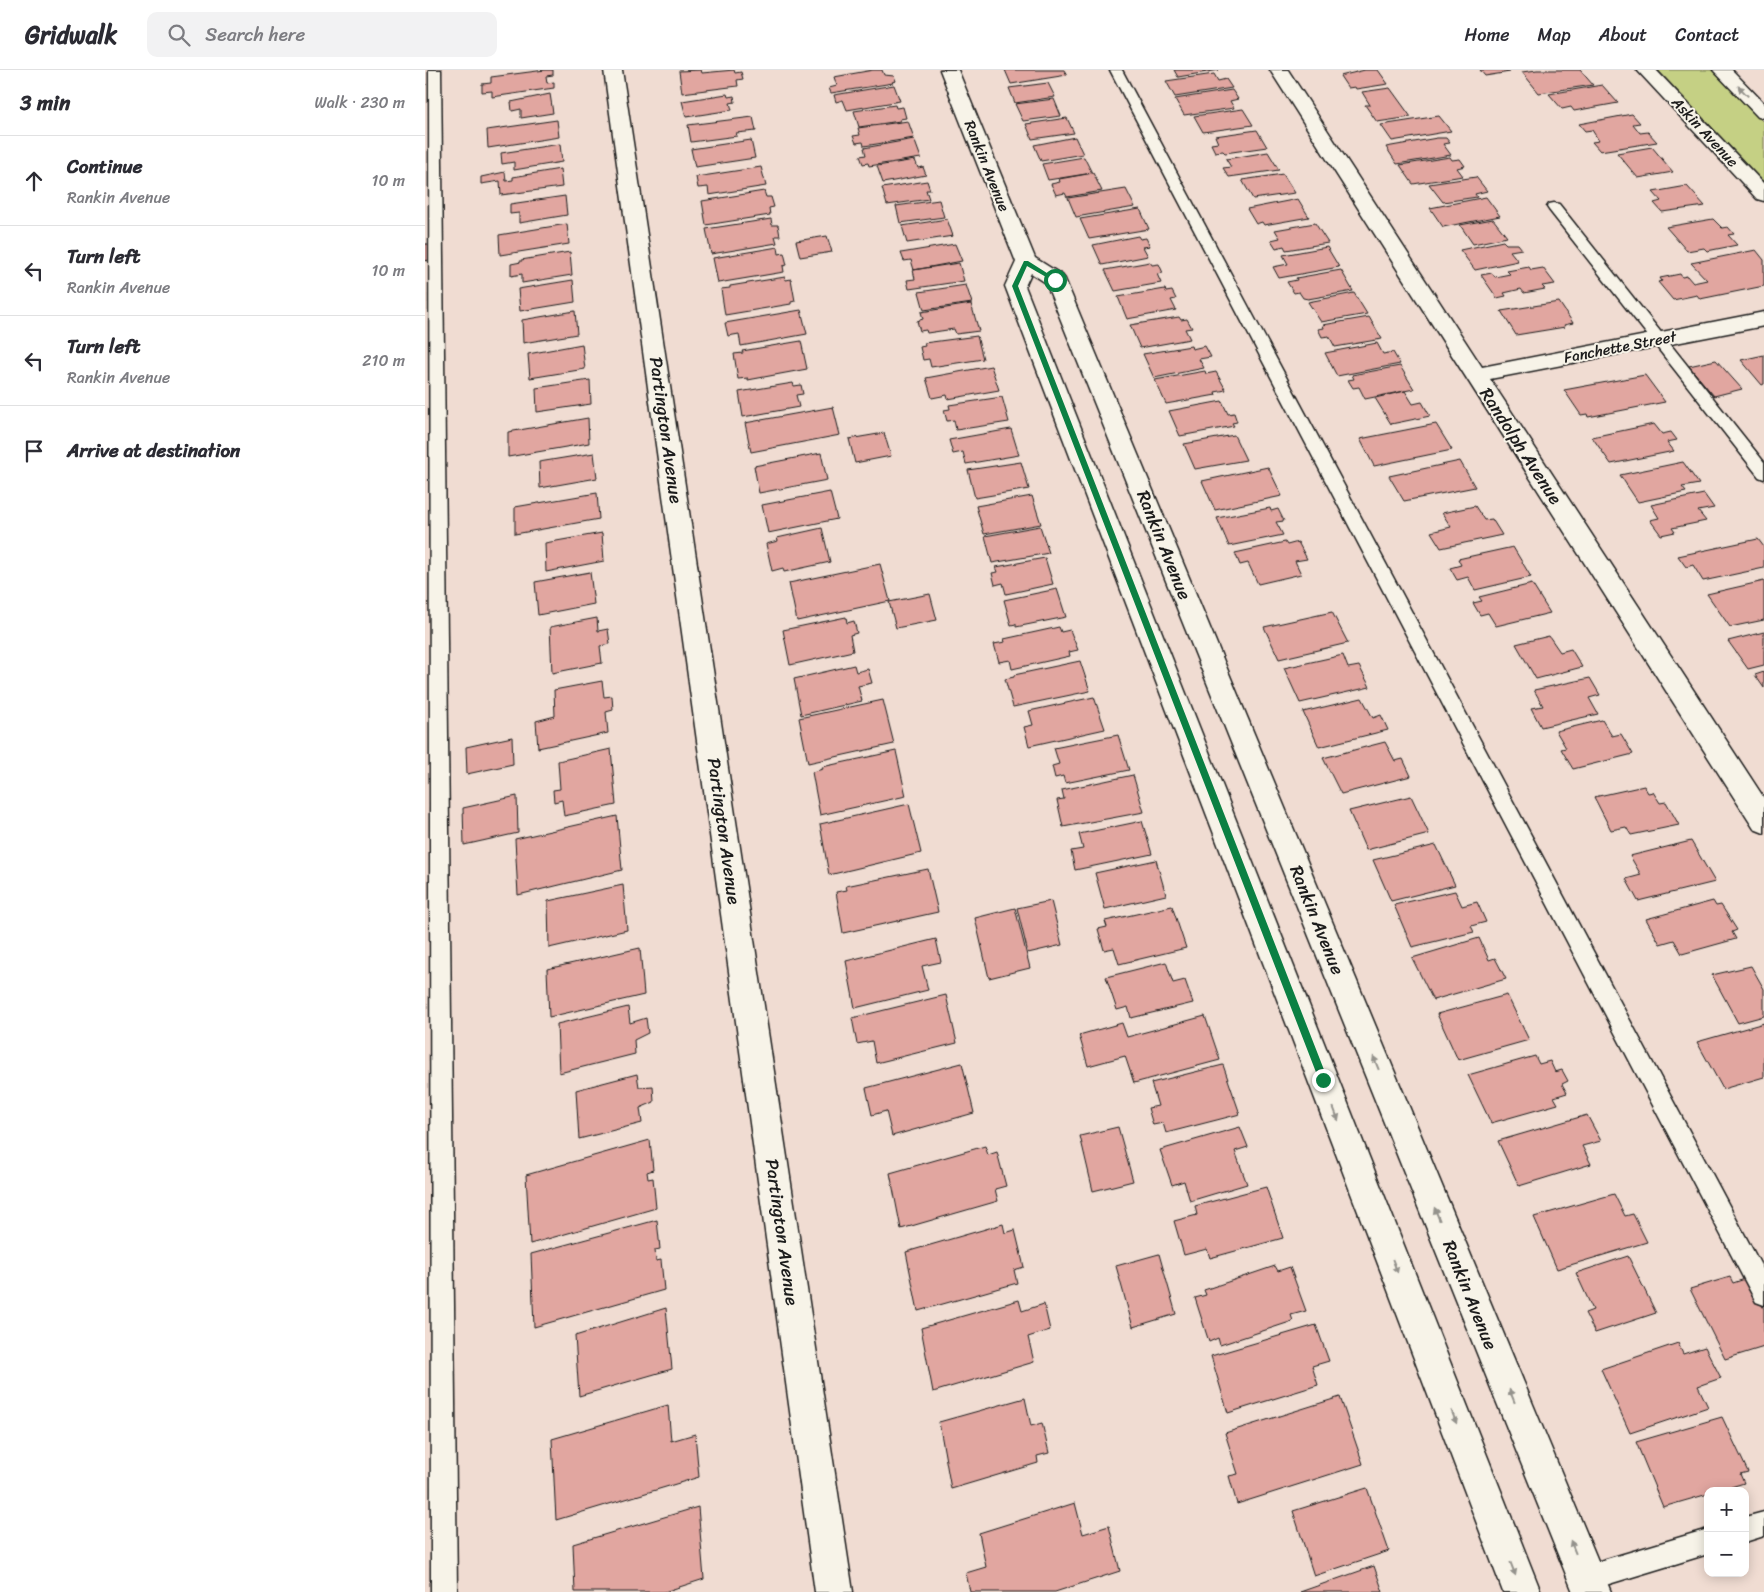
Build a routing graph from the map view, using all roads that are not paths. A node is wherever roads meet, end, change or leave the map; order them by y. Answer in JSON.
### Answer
{"nodes":[{"id":1,"x":435,"y":70,"type":"edge"},
{"id":2,"x":613,"y":70,"type":"edge"},
{"id":3,"x":949,"y":70,"type":"edge"},
{"id":4,"x":1116,"y":70,"type":"edge"},
{"id":5,"x":1279,"y":70,"type":"edge"},
{"id":6,"x":1646,"y":70,"type":"edge"},
{"id":7,"x":1722,"y":70,"type":"edge"},
{"id":8,"x":1764,"y":113,"type":"edge"},
{"id":9,"x":1764,"y":195,"type":"edge"},
{"id":10,"x":1554,"y":206,"type":"dead end"},
{"id":11,"x":1026,"y":262,"type":"junction"},
{"id":12,"x":1764,"y":319,"type":"edge"},
{"id":13,"x":1659,"y":340,"type":"junction"},
{"id":14,"x":1476,"y":375,"type":"junction"},
{"id":15,"x":1764,"y":473,"type":"edge"},
{"id":16,"x":1764,"y":821,"type":"edge"},
{"id":17,"x":1764,"y":1294,"type":"edge"},
{"id":18,"x":1764,"y":1524,"type":"edge"},
{"id":19,"x":1749,"y":1529,"type":"edge"},
{"id":20,"x":1704,"y":1542,"type":"edge"},
{"id":21,"x":1589,"y":1585,"type":"edge"},
{"id":22,"x":444,"y":1592,"type":"edge"},
{"id":23,"x":834,"y":1592,"type":"edge"},
{"id":24,"x":1522,"y":1592,"type":"edge"}],
"edges":[{"from":1,"to":22,"type":"lane"},
{"from":2,"to":23,"type":"street","name":"Partington Avenue"},
{"from":3,"to":11,"type":"street","name":"Rankin Avenue"},
{"from":4,"to":17,"type":"lane"},
{"from":5,"to":14,"type":"street","name":"Randolph Avenue"},
{"from":6,"to":9,"type":"street","name":"Askin Avenue"},
{"from":8,"to":7,"type":"street","one_way":true},
{"from":10,"to":13,"type":"lane"},
{"from":21,"to":11,"type":"street","name":"Rankin Avenue","one_way":true},
{"from":11,"to":24,"type":"street","one_way":true},
{"from":12,"to":13,"type":"street","name":"Fanchette Street"},
{"from":13,"to":14,"type":"street","name":"Fanchette Street"},
{"from":13,"to":15,"type":"lane"},
{"from":14,"to":16,"type":"street","name":"Randolph Avenue"},
{"from":18,"to":19,"type":"lane"},
{"from":20,"to":21,"type":"lane"}]}
